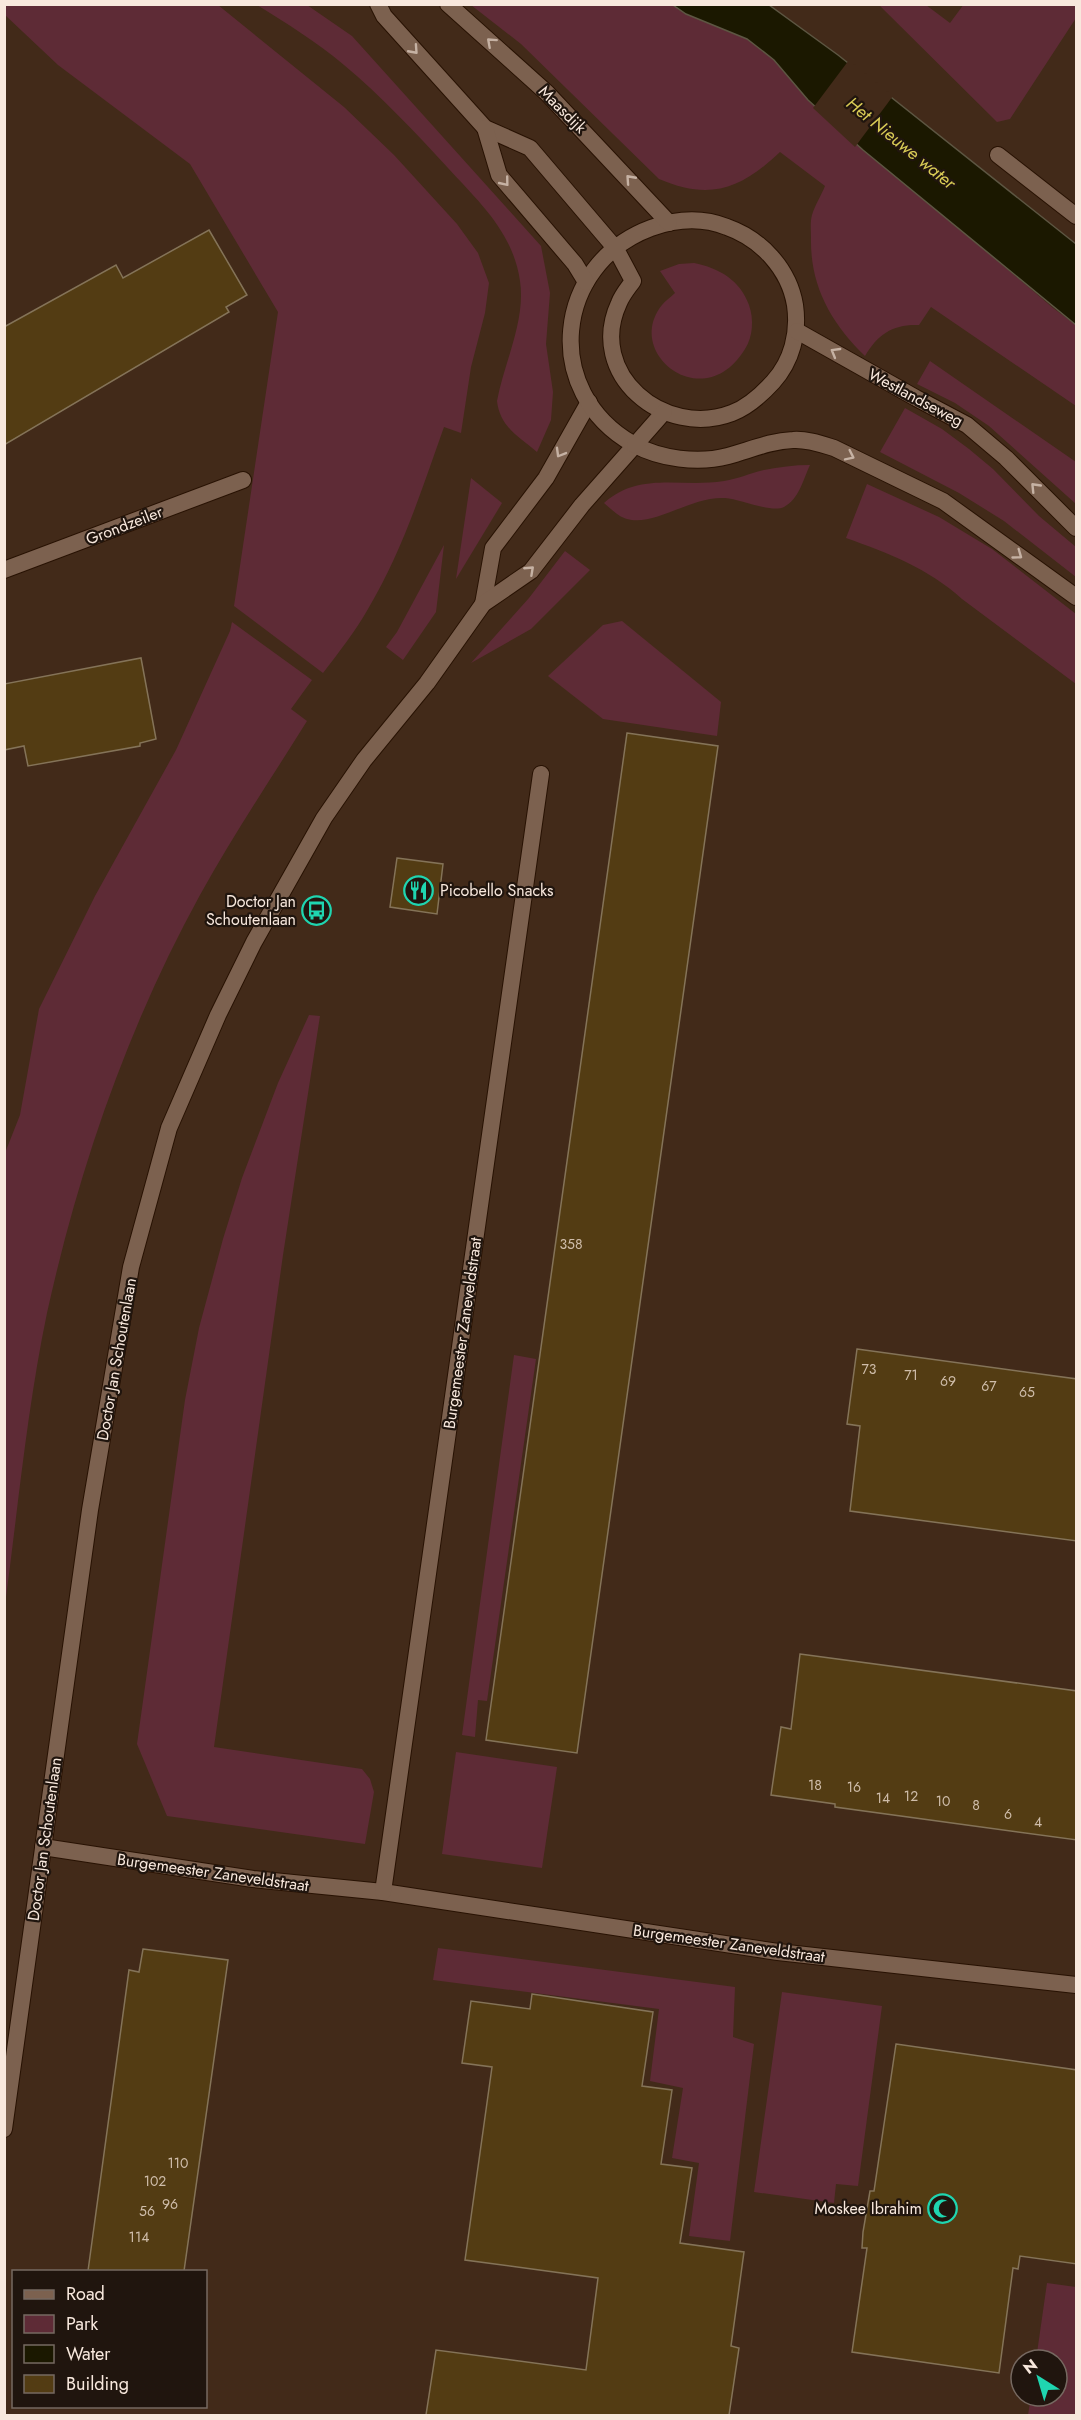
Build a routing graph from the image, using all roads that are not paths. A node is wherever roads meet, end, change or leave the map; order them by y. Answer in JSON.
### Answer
{"nodes":[{"id":1,"x":378,"y":4,"type":"edge"},
{"id":2,"x":448,"y":4,"type":"edge"},
{"id":3,"x":485,"y":128,"type":"junction"},
{"id":4,"x":998,"y":155,"type":"dead end"},
{"id":5,"x":1077,"y":216,"type":"edge"},
{"id":6,"x":669,"y":223,"type":"junction"},
{"id":7,"x":616,"y":249,"type":"junction"},
{"id":8,"x":586,"y":282,"type":"junction"},
{"id":9,"x":797,"y":331,"type":"junction"},
{"id":10,"x":589,"y":402,"type":"junction"},
{"id":11,"x":664,"y":412,"type":"junction"},
{"id":12,"x":635,"y":445,"type":"junction"},
{"id":13,"x":243,"y":480,"type":"dead end"},
{"id":14,"x":1077,"y":528,"type":"edge"},
{"id":15,"x":4,"y":570,"type":"edge"},
{"id":16,"x":1077,"y":597,"type":"edge"},
{"id":17,"x":483,"y":604,"type":"junction"},
{"id":18,"x":541,"y":774,"type":"dead end"},
{"id":19,"x":43,"y":1847,"type":"junction"},
{"id":20,"x":383,"y":1892,"type":"junction"},
{"id":21,"x":1077,"y":1985,"type":"edge"},
{"id":22,"x":4,"y":2129,"type":"edge"}],
"edges":[{"from":1,"to":3,"type":"street","one_way":true},
{"from":6,"to":2,"type":"street","name":"Maasdijk","one_way":true},
{"from":3,"to":7,"type":"street"},
{"from":3,"to":8,"type":"street","one_way":true},
{"from":4,"to":5,"type":"street"},
{"from":6,"to":7,"type":"street"},
{"from":6,"to":9,"type":"street"},
{"from":7,"to":8,"type":"street"},
{"from":7,"to":11,"type":"street"},
{"from":8,"to":10,"type":"street"},
{"from":9,"to":11,"type":"street"},
{"from":14,"to":9,"type":"street","name":"Westlandseweg","one_way":true},
{"from":10,"to":12,"type":"street"},
{"from":10,"to":17,"type":"street","name":"Doctor Jan Schoutenlaan","one_way":true},
{"from":11,"to":12,"type":"street","name":"Doctor Jan Schoutenlaan"},
{"from":12,"to":16,"type":"street","one_way":true},
{"from":17,"to":12,"type":"street","name":"Doctor Jan Schoutenlaan","one_way":true},
{"from":13,"to":15,"type":"street","name":"Grondzeiler"},
{"from":17,"to":19,"type":"street","name":"Doctor Jan Schoutenlaan"},
{"from":18,"to":20,"type":"street","name":"Burgemeester Zaneveldstraat"},
{"from":19,"to":20,"type":"street","name":"Burgemeester Zaneveldstraat"},
{"from":19,"to":22,"type":"street","name":"Doctor Jan Schoutenlaan"},
{"from":20,"to":21,"type":"street","name":"Burgemeester Zaneveldstraat"}]}
